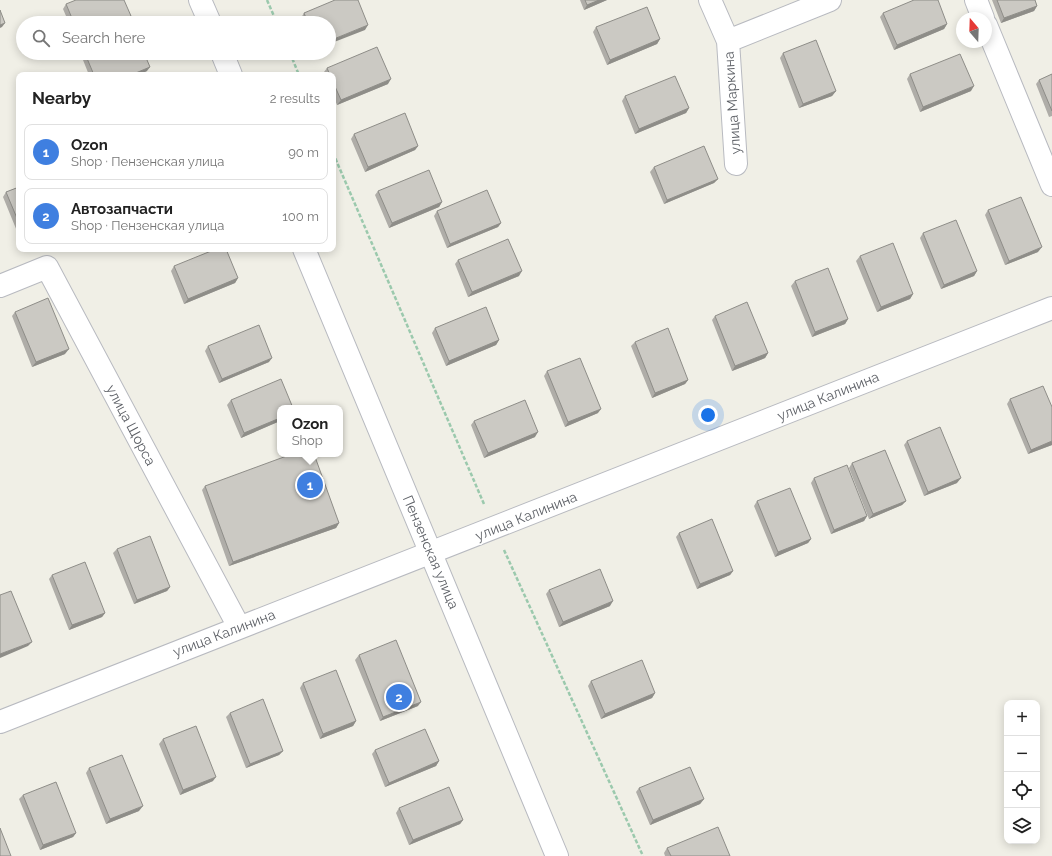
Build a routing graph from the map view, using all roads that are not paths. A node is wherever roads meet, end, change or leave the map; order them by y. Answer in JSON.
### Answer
{"nodes":[{"id":1,"x":200,"y":0,"type":"edge"},
{"id":2,"x":710,"y":0,"type":"edge"},
{"id":3,"x":830,"y":0,"type":"edge"},
{"id":4,"x":976,"y":0,"type":"edge"},
{"id":5,"x":981,"y":12,"type":"edge"},
{"id":6,"x":207,"y":16,"type":"edge"},
{"id":7,"x":992,"y":40,"type":"edge"},
{"id":8,"x":728,"y":41,"type":"junction"},
{"id":9,"x":225,"y":60,"type":"edge"},
{"id":10,"x":231,"y":72,"type":"edge"},
{"id":11,"x":736,"y":164,"type":"dead end"},
{"id":12,"x":1052,"y":185,"type":"edge"},
{"id":13,"x":305,"y":252,"type":"edge"},
{"id":14,"x":0,"y":286,"type":"edge"},
{"id":15,"x":1052,"y":308,"type":"edge"},
{"id":16,"x":431,"y":554,"type":"junction"},
{"id":17,"x":239,"y":627,"type":"junction"},
{"id":18,"x":0,"y":722,"type":"edge"},
{"id":19,"x":557,"y":856,"type":"edge"}],
"edges":[{"from":1,"to":6,"type":"street"},
{"from":2,"to":8,"type":"street","name":"улица Маркина"},
{"from":3,"to":8,"type":"street","name":"улица Маркина"},
{"from":4,"to":5,"type":"street"},
{"from":7,"to":12,"type":"street"},
{"from":8,"to":11,"type":"street","name":"улица Маркина"},
{"from":9,"to":10,"type":"street"},
{"from":13,"to":16,"type":"street","name":"Пензенская улица"},
{"from":14,"to":17,"type":"street","name":"улица Щорса"},
{"from":15,"to":16,"type":"street","name":"улица Калинина"},
{"from":16,"to":17,"type":"street","name":"улица Калинина"},
{"from":16,"to":19,"type":"street","name":"Пензенская улица"},
{"from":17,"to":18,"type":"street","name":"улица Калинина"}]}
